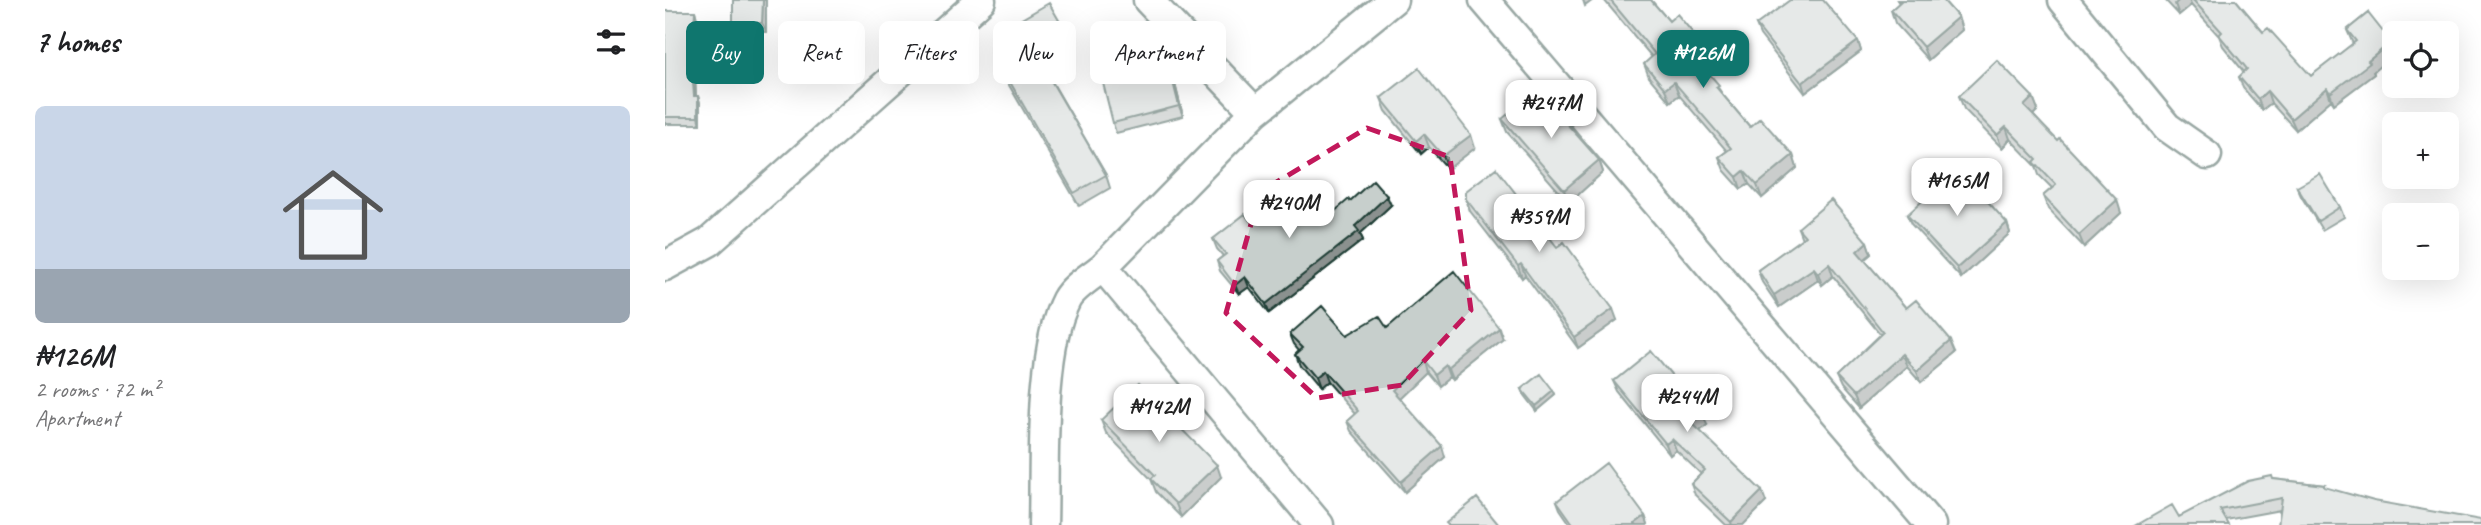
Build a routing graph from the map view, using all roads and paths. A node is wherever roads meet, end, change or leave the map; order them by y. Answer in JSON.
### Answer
{"nodes":[{"id":1,"x":981,"y":0,"type":"edge"},
{"id":2,"x":1148,"y":0,"type":"edge"},
{"id":3,"x":1393,"y":0,"type":"edge"},
{"id":4,"x":1484,"y":0,"type":"edge"},
{"id":5,"x":2063,"y":0,"type":"edge"},
{"id":6,"x":1255,"y":112,"type":"junction"},
{"id":7,"x":2207,"y":155,"type":"dead end"},
{"id":8,"x":665,"y":267,"type":"edge"},
{"id":9,"x":1103,"y":267,"type":"junction"},
{"id":10,"x":1043,"y":525,"type":"edge"},
{"id":11,"x":1319,"y":525,"type":"edge"},
{"id":12,"x":1931,"y":525,"type":"edge"}],
"edges":[{"from":1,"to":8,"type":"street"},
{"from":2,"to":6,"type":"street"},
{"from":3,"to":6,"type":"street"},
{"from":4,"to":12,"type":"street"},
{"from":5,"to":7,"type":"street"},
{"from":6,"to":9,"type":"street"},
{"from":9,"to":10,"type":"street"},
{"from":9,"to":11,"type":"street"}]}
